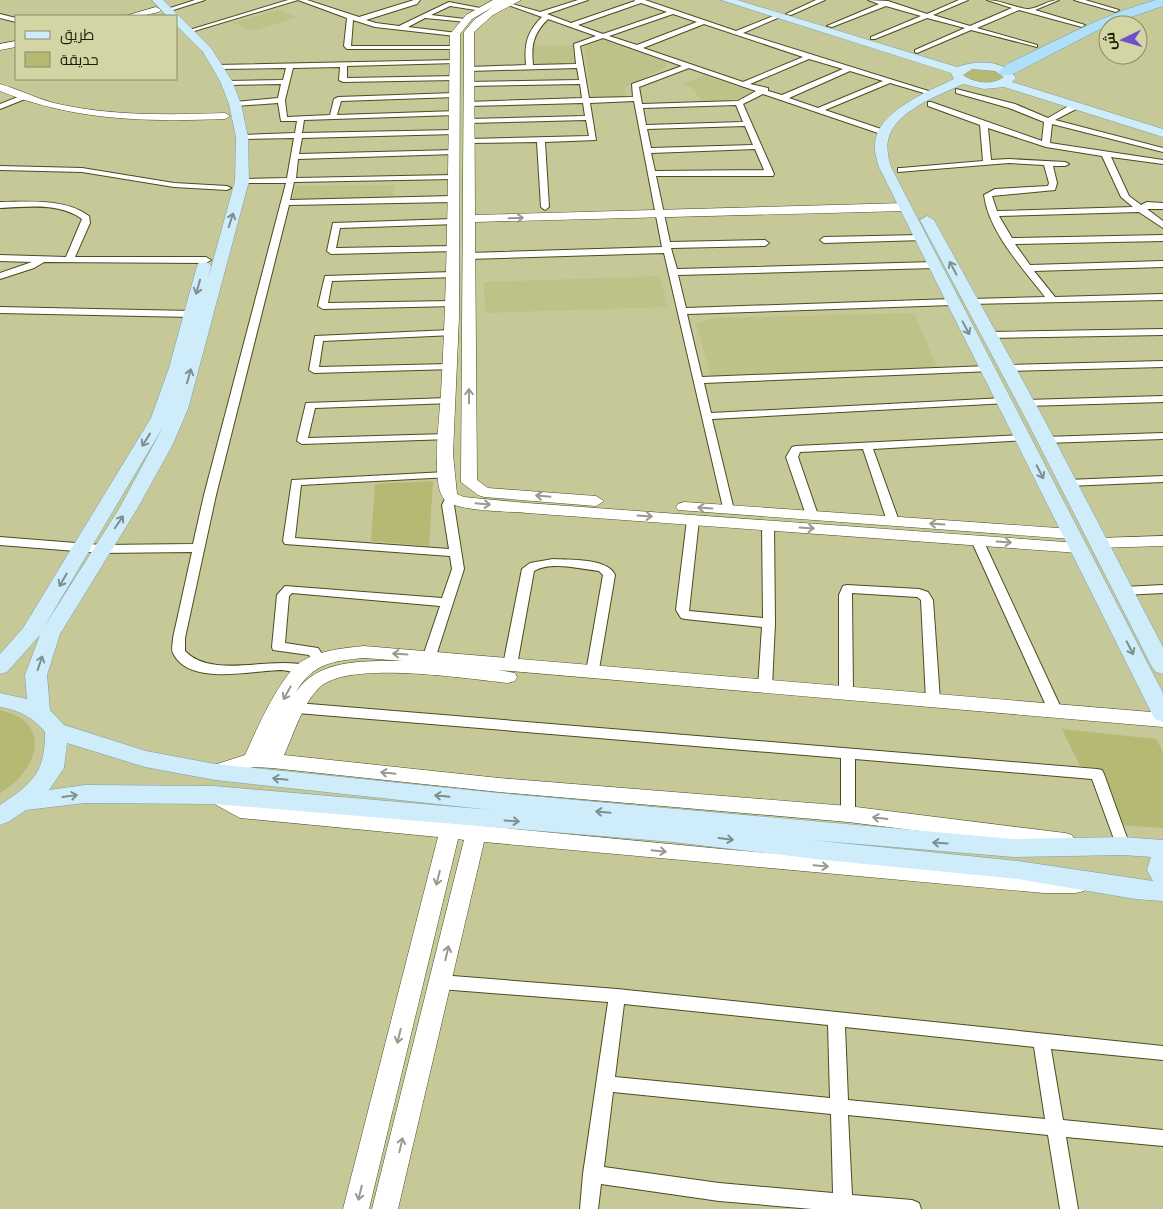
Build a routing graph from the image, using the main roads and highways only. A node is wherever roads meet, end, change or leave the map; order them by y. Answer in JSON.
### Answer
{"nodes":[{"id":1,"x":146,"y":0,"type":"edge"},
{"id":2,"x":726,"y":0,"type":"edge"},
{"id":3,"x":745,"y":0,"type":"edge"},
{"id":4,"x":1140,"y":0,"type":"edge"},
{"id":5,"x":508,"y":1,"type":"edge"},
{"id":6,"x":1163,"y":2,"type":"edge"},
{"id":7,"x":164,"y":12,"type":"edge"},
{"id":8,"x":138,"y":15,"type":"edge"},
{"id":9,"x":150,"y":15,"type":"edge"},
{"id":10,"x":784,"y":15,"type":"junction"},
{"id":11,"x":182,"y":31,"type":"edge"},
{"id":12,"x":15,"y":45,"type":"edge"},
{"id":13,"x":0,"y":49,"type":"edge"},
{"id":14,"x":992,"y":67,"type":"junction"},
{"id":15,"x":964,"y":78,"type":"junction"},
{"id":16,"x":1007,"y":78,"type":"junction"},
{"id":17,"x":0,"y":81,"type":"edge"},
{"id":18,"x":0,"y":87,"type":"edge"},
{"id":19,"x":932,"y":99,"type":"junction"},
{"id":20,"x":227,"y":110,"type":"junction"},
{"id":21,"x":1163,"y":126,"type":"edge"},
{"id":22,"x":1163,"y":134,"type":"edge"},
{"id":23,"x":235,"y":184,"type":"junction"},
{"id":24,"x":908,"y":204,"type":"junction"},
{"id":25,"x":659,"y":210,"type":"junction"},
{"id":26,"x":468,"y":214,"type":"junction"},
{"id":27,"x":1011,"y":375,"type":"junction"},
{"id":28,"x":992,"y":377,"type":"junction"},
{"id":29,"x":1084,"y":515,"type":"junction"},
{"id":30,"x":1063,"y":516,"type":"junction"},
{"id":31,"x":1076,"y":541,"type":"junction"},
{"id":32,"x":1163,"y":541,"type":"edge"},
{"id":33,"x":1098,"y":543,"type":"junction"},
{"id":34,"x":1136,"y":617,"type":"junction"},
{"id":35,"x":1115,"y":618,"type":"junction"},
{"id":36,"x":0,"y":667,"type":"edge"},
{"id":37,"x":1163,"y":668,"type":"edge"},
{"id":38,"x":0,"y":700,"type":"edge"},
{"id":39,"x":39,"y":711,"type":"junction"},
{"id":40,"x":1163,"y":714,"type":"edge"},
{"id":41,"x":1163,"y":720,"type":"edge"},
{"id":42,"x":56,"y":731,"type":"junction"},
{"id":43,"x":1163,"y":732,"type":"edge"},
{"id":44,"x":252,"y":760,"type":"junction"},
{"id":45,"x":272,"y":761,"type":"junction"},
{"id":46,"x":215,"y":784,"type":"junction"},
{"id":47,"x":22,"y":802,"type":"junction"},
{"id":48,"x":0,"y":816,"type":"edge"},
{"id":49,"x":450,"y":831,"type":"junction"},
{"id":50,"x":476,"y":833,"type":"junction"},
{"id":51,"x":1113,"y":846,"type":"junction"},
{"id":52,"x":1163,"y":849,"type":"edge"},
{"id":53,"x":1163,"y":856,"type":"edge"},
{"id":54,"x":1163,"y":877,"type":"edge"},
{"id":55,"x":1111,"y":885,"type":"junction"},
{"id":56,"x":1163,"y":892,"type":"edge"},
{"id":57,"x":356,"y":1209,"type":"edge"},
{"id":58,"x":385,"y":1209,"type":"edge"}],
"edges":[{"from":1,"to":7,"type":"main road"},
{"from":2,"to":10,"type":"main road"},
{"from":3,"to":10,"type":"main road"},
{"from":4,"to":14,"type":"highway"},
{"from":5,"to":26,"type":"main road"},
{"from":5,"to":31,"type":"main road","one_way":true},
{"from":6,"to":16,"type":"highway"},
{"from":7,"to":8,"type":"main road"},
{"from":7,"to":9,"type":"main road"},
{"from":10,"to":15,"type":"main road"},
{"from":10,"to":15,"type":"main road"},
{"from":11,"to":20,"type":"main road"},
{"from":11,"to":20,"type":"main road"},
{"from":12,"to":13,"type":"main road"},
{"from":14,"to":15,"type":"main road"},
{"from":14,"to":16,"type":"main road"},
{"from":15,"to":16,"type":"main road"},
{"from":15,"to":19,"type":"main road"},
{"from":16,"to":21,"type":"main road"},
{"from":16,"to":22,"type":"main road"},
{"from":17,"to":20,"type":"main road"},
{"from":18,"to":20,"type":"main road"},
{"from":19,"to":24,"type":"main road"},
{"from":19,"to":24,"type":"main road"},
{"from":20,"to":23,"type":"main road"},
{"from":20,"to":23,"type":"main road"},
{"from":23,"to":36,"type":"main road","one_way":true},
{"from":39,"to":23,"type":"main road","one_way":true},
{"from":24,"to":25,"type":"main road"},
{"from":27,"to":24,"type":"main road","one_way":true},
{"from":24,"to":28,"type":"main road","one_way":true},
{"from":26,"to":25,"type":"main road","one_way":true},
{"from":25,"to":26,"type":"main road"},
{"from":31,"to":26,"type":"main road","one_way":true},
{"from":27,"to":28,"type":"main road"},
{"from":27,"to":29,"type":"main road"},
{"from":28,"to":30,"type":"main road","one_way":true},
{"from":29,"to":30,"type":"main road"},
{"from":29,"to":33,"type":"main road"},
{"from":30,"to":31,"type":"main road"},
{"from":31,"to":35,"type":"main road"},
{"from":32,"to":33,"type":"main road"},
{"from":33,"to":34,"type":"main road"},
{"from":34,"to":35,"type":"main road"},
{"from":34,"to":37,"type":"main road"},
{"from":35,"to":40,"type":"main road","one_way":true},
{"from":38,"to":39,"type":"main road"},
{"from":39,"to":42,"type":"main road"},
{"from":41,"to":44,"type":"main road","one_way":true},
{"from":42,"to":46,"type":"main road"},
{"from":42,"to":47,"type":"main road"},
{"from":43,"to":45,"type":"main road"},
{"from":44,"to":45,"type":"main road"},
{"from":44,"to":46,"type":"main road"},
{"from":51,"to":45,"type":"main road","one_way":true},
{"from":47,"to":46,"type":"main road","one_way":true},
{"from":46,"to":49,"type":"main road"},
{"from":51,"to":46,"type":"main road","one_way":true},
{"from":46,"to":55,"type":"main road","one_way":true},
{"from":47,"to":48,"type":"main road"},
{"from":49,"to":50,"type":"main road"},
{"from":49,"to":57,"type":"main road","one_way":true},
{"from":50,"to":55,"type":"main road","one_way":true},
{"from":58,"to":50,"type":"main road","one_way":true},
{"from":51,"to":52,"type":"main road"},
{"from":53,"to":54,"type":"main road"},
{"from":55,"to":56,"type":"main road"}]}
